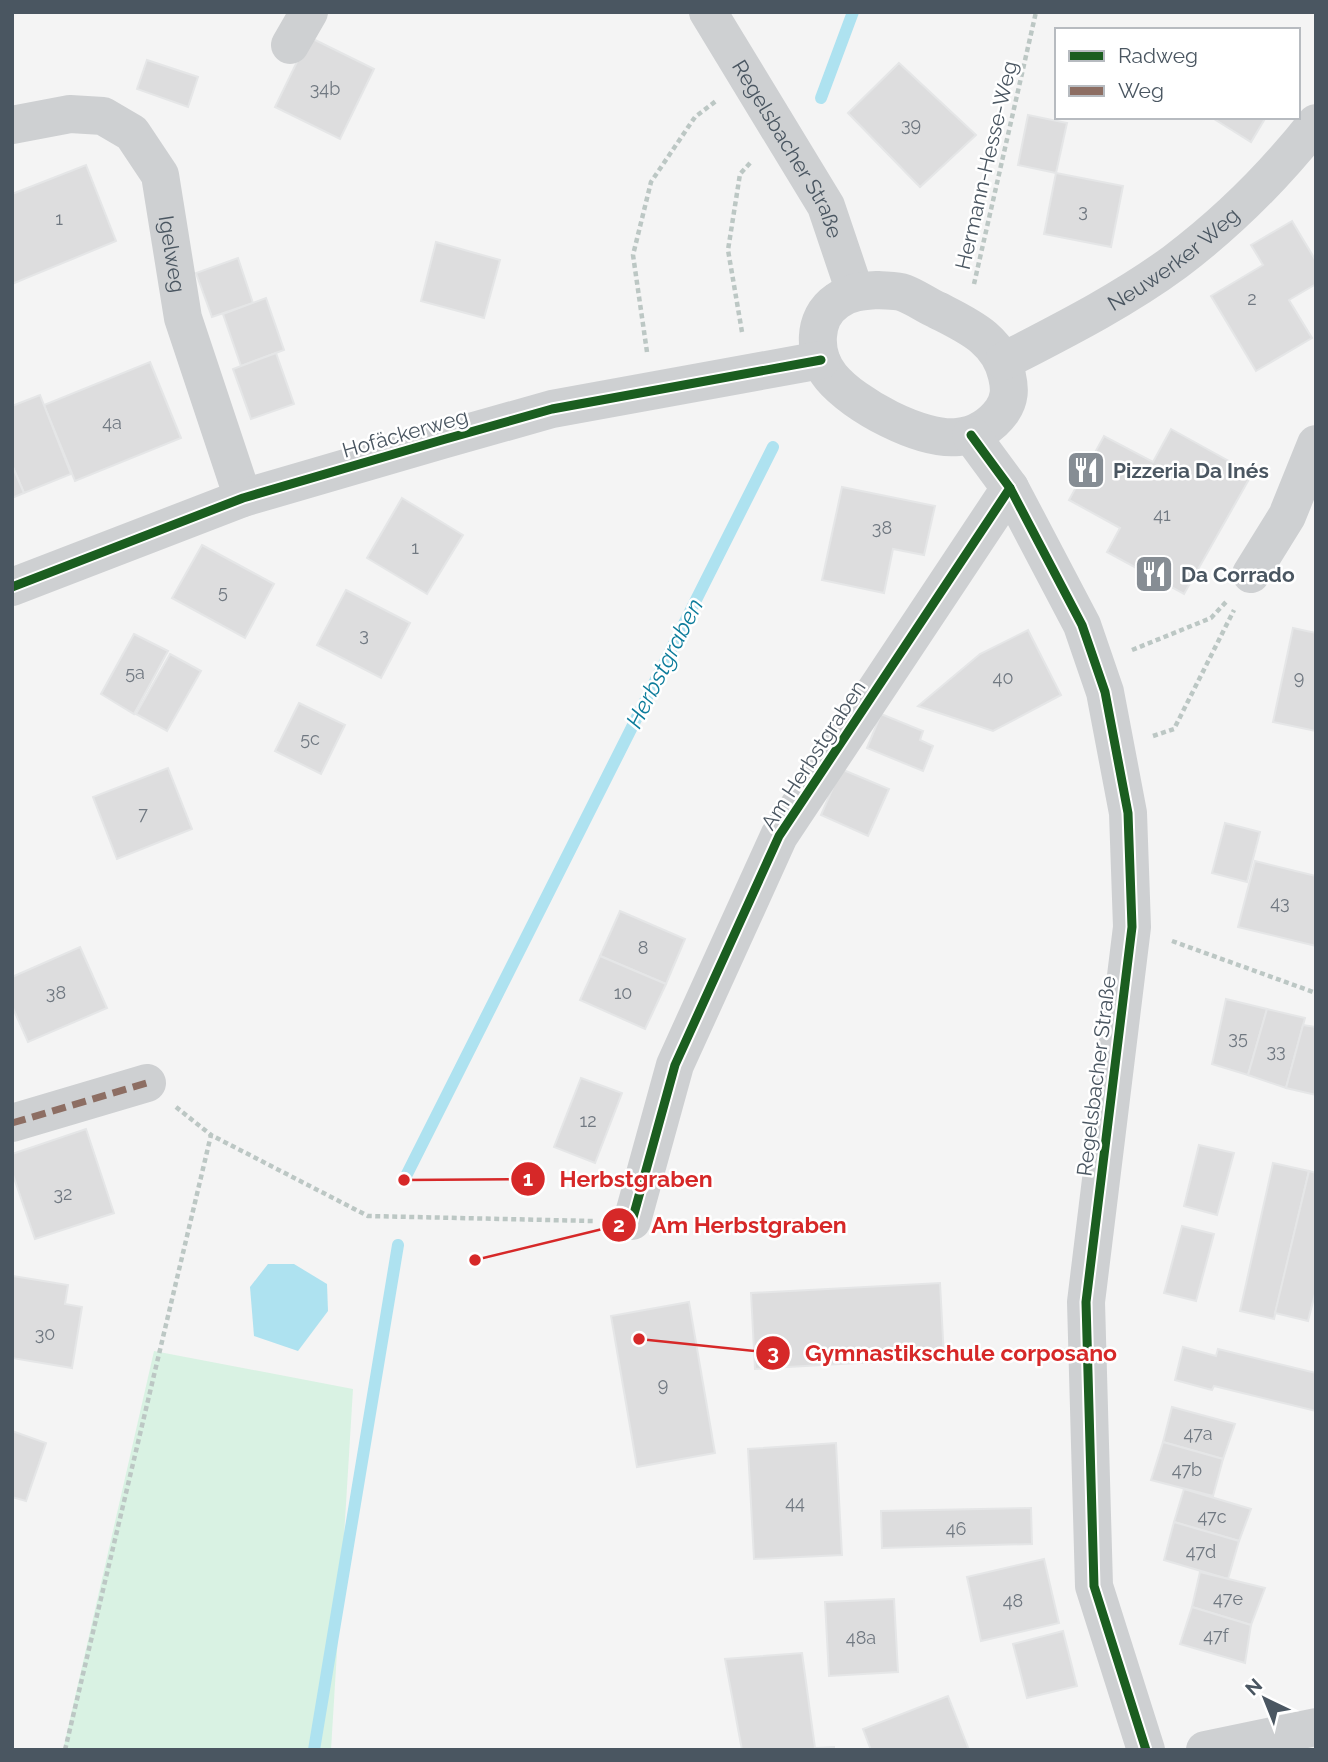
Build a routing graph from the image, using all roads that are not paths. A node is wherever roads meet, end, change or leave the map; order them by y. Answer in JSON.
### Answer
{"nodes":[{"id":1,"x":309,"y":12,"type":"edge"},
{"id":2,"x":708,"y":12,"type":"edge"},
{"id":3,"x":290,"y":45,"type":"dead end"},
{"id":4,"x":1316,"y":123,"type":"edge"},
{"id":5,"x":12,"y":124,"type":"edge"},
{"id":6,"x":855,"y":292,"type":"junction"},
{"id":7,"x":821,"y":360,"type":"junction"},
{"id":8,"x":1004,"y":361,"type":"junction"},
{"id":9,"x":971,"y":435,"type":"junction"},
{"id":10,"x":1316,"y":444,"type":"edge"},
{"id":11,"x":1010,"y":488,"type":"junction"},
{"id":12,"x":243,"y":498,"type":"junction"},
{"id":13,"x":1251,"y":574,"type":"road end"},
{"id":14,"x":12,"y":587,"type":"edge"},
{"id":15,"x":146,"y":1083,"type":"dead end"},
{"id":16,"x":12,"y":1123,"type":"edge"},
{"id":17,"x":632,"y":1222,"type":"road end"},
{"id":18,"x":1316,"y":1727,"type":"edge"},
{"id":19,"x":1146,"y":1750,"type":"edge"},
{"id":20,"x":1205,"y":1750,"type":"edge"}],
"edges":[{"from":1,"to":3,"type":"street"},
{"from":2,"to":6,"type":"street","name":"Regelsbacher Straße"},
{"from":4,"to":8,"type":"street","name":"Neuwerker Weg"},
{"from":5,"to":12,"type":"street","name":"Igelweg"},
{"from":6,"to":7,"type":"street"},
{"from":6,"to":8,"type":"street"},
{"from":7,"to":9,"type":"street"},
{"from":7,"to":12,"type":"street","name":"Hofäckerweg"},
{"from":8,"to":9,"type":"street"},
{"from":9,"to":11,"type":"street","name":"Regelsbacher Straße"},
{"from":10,"to":13,"type":"street"},
{"from":11,"to":17,"type":"street","name":"Am Herbstgraben"},
{"from":11,"to":19,"type":"street","name":"Regelsbacher Straße"},
{"from":12,"to":14,"type":"street","name":"Hofäckerweg"},
{"from":15,"to":16,"type":"street"},
{"from":18,"to":20,"type":"street"}]}
